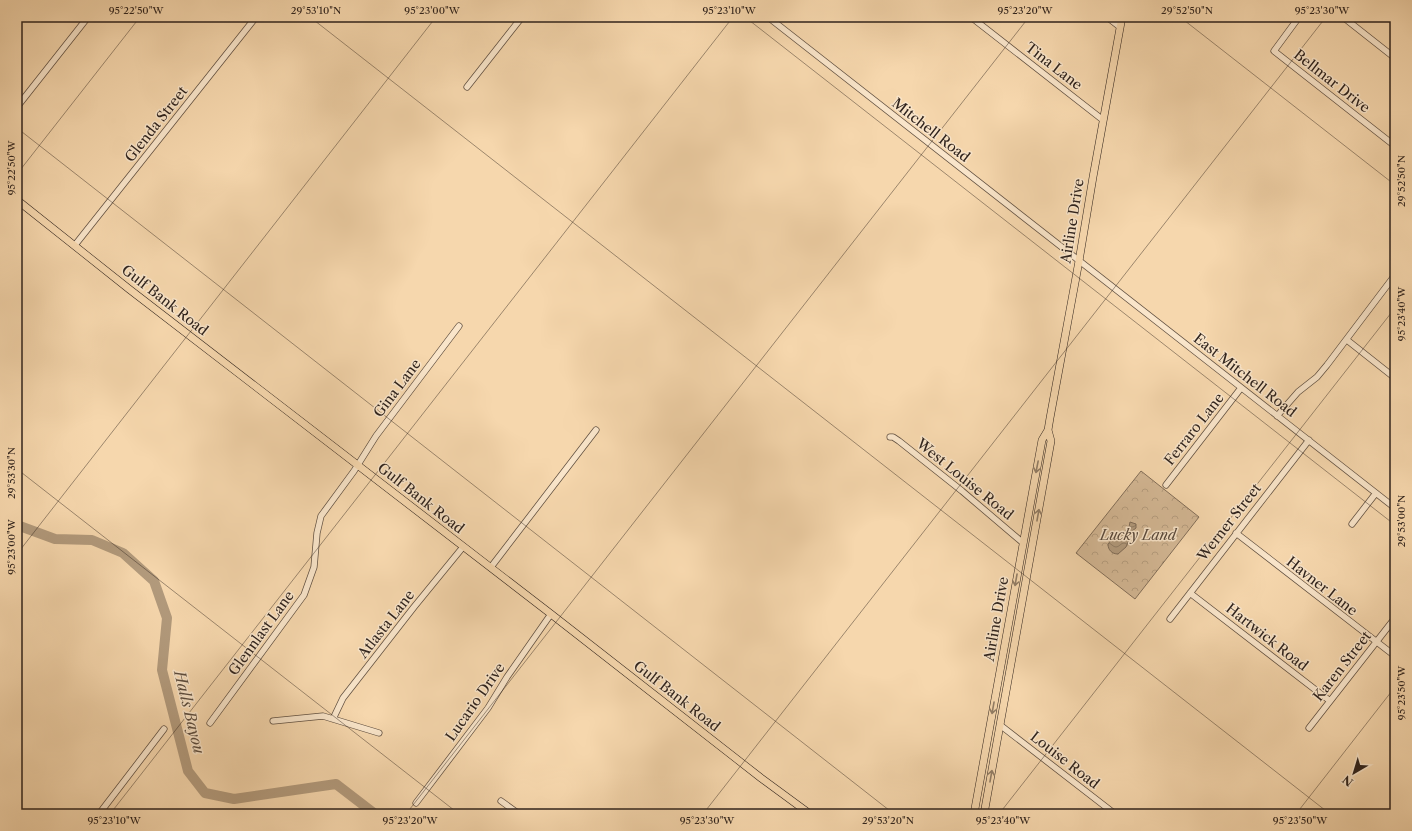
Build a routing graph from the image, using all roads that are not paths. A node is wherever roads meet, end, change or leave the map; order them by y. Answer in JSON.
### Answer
{"nodes":[{"id":1,"x":88,"y":17,"type":"edge"},
{"id":2,"x":256,"y":17,"type":"edge"},
{"id":3,"x":522,"y":17,"type":"edge"},
{"id":4,"x":768,"y":17,"type":"edge"},
{"id":5,"x":971,"y":17,"type":"edge"},
{"id":6,"x":1107,"y":17,"type":"edge"},
{"id":7,"x":1122,"y":17,"type":"edge"},
{"id":8,"x":1299,"y":17,"type":"edge"},
{"id":9,"x":1343,"y":17,"type":"edge"},
{"id":10,"x":1120,"y":27,"type":"junction"},
{"id":11,"x":1395,"y":58,"type":"edge"},
{"id":12,"x":467,"y":87,"type":"dead end"},
{"id":13,"x":17,"y":107,"type":"edge"},
{"id":14,"x":1103,"y":120,"type":"junction"},
{"id":15,"x":1395,"y":146,"type":"edge"},
{"id":16,"x":17,"y":200,"type":"edge"},
{"id":17,"x":75,"y":245,"type":"junction"},
{"id":18,"x":1079,"y":261,"type":"junction"},
{"id":19,"x":1395,"y":275,"type":"edge"},
{"id":20,"x":459,"y":326,"type":"dead end"},
{"id":21,"x":1346,"y":340,"type":"junction"},
{"id":22,"x":1395,"y":378,"type":"edge"},
{"id":23,"x":1241,"y":388,"type":"junction"},
{"id":24,"x":1277,"y":416,"type":"junction"},
{"id":25,"x":596,"y":430,"type":"dead end"},
{"id":26,"x":1048,"y":430,"type":"junction"},
{"id":27,"x":890,"y":437,"type":"dead end"},
{"id":28,"x":1309,"y":440,"type":"junction"},
{"id":29,"x":357,"y":465,"type":"junction"},
{"id":30,"x":1166,"y":485,"type":"dead end"},
{"id":31,"x":1376,"y":493,"type":"junction"},
{"id":32,"x":1395,"y":508,"type":"edge"},
{"id":33,"x":1352,"y":524,"type":"dead end"},
{"id":34,"x":1236,"y":533,"type":"junction"},
{"id":35,"x":1035,"y":535,"type":"junction"},
{"id":36,"x":1022,"y":542,"type":"junction"},
{"id":37,"x":463,"y":547,"type":"junction"},
{"id":38,"x":490,"y":567,"type":"junction"},
{"id":39,"x":1190,"y":593,"type":"junction"},
{"id":40,"x":551,"y":614,"type":"junction"},
{"id":41,"x":1395,"y":618,"type":"edge"},
{"id":42,"x":1170,"y":619,"type":"dead end"},
{"id":43,"x":1376,"y":642,"type":"junction"},
{"id":44,"x":1395,"y":656,"type":"edge"},
{"id":45,"x":1330,"y":701,"type":"junction"},
{"id":46,"x":333,"y":719,"type":"junction"},
{"id":47,"x":273,"y":721,"type":"dead end"},
{"id":48,"x":210,"y":723,"type":"dead end"},
{"id":49,"x":1000,"y":725,"type":"junction"},
{"id":50,"x":1309,"y":728,"type":"dead end"},
{"id":51,"x":164,"y":729,"type":"dead end"},
{"id":52,"x":379,"y":733,"type":"dead end"},
{"id":53,"x":501,"y":801,"type":"dead end"},
{"id":54,"x":416,"y":803,"type":"dead end"},
{"id":55,"x":98,"y":814,"type":"edge"},
{"id":56,"x":519,"y":814,"type":"edge"},
{"id":57,"x":810,"y":814,"type":"edge"},
{"id":58,"x":974,"y":814,"type":"edge"},
{"id":59,"x":984,"y":814,"type":"edge"},
{"id":60,"x":1115,"y":814,"type":"edge"}],
"edges":[{"from":1,"to":13,"type":"street"},
{"from":2,"to":17,"type":"street","name":"Glenda Street"},
{"from":3,"to":12,"type":"street"},
{"from":4,"to":18,"type":"street","name":"Mitchell Road"},
{"from":5,"to":14,"type":"street","name":"Tina Lane"},
{"from":6,"to":10,"type":"street"},
{"from":7,"to":10,"type":"main road","name":"Airline Drive"},
{"from":8,"to":15,"type":"street","name":"Bellmar Drive"},
{"from":9,"to":11,"type":"street"},
{"from":10,"to":14,"type":"main road","name":"Airline Drive"},
{"from":14,"to":18,"type":"main road","name":"Airline Drive"},
{"from":16,"to":17,"type":"main road","name":"Gulf Bank Road"},
{"from":17,"to":29,"type":"main road","name":"Gulf Bank Road"},
{"from":18,"to":23,"type":"street","name":"East Mitchell Road"},
{"from":18,"to":26,"type":"main road","name":"Airline Drive"},
{"from":19,"to":21,"type":"street"},
{"from":20,"to":29,"type":"street","name":"Gina Lane"},
{"from":21,"to":22,"type":"street"},
{"from":21,"to":24,"type":"street"},
{"from":23,"to":24,"type":"street","name":"East Mitchell Road"},
{"from":23,"to":30,"type":"street","name":"Ferraro Lane"},
{"from":24,"to":28,"type":"street","name":"East Mitchell Road"},
{"from":25,"to":38,"type":"street"},
{"from":35,"to":26,"type":"main road","name":"Airline Drive","one_way":true},
{"from":26,"to":36,"type":"main road","name":"Airline Drive","one_way":true},
{"from":27,"to":36,"type":"street","name":"West Louise Road"},
{"from":28,"to":31,"type":"street","name":"East Mitchell Road"},
{"from":28,"to":34,"type":"street","name":"Werner Street"},
{"from":29,"to":37,"type":"main road","name":"Gulf Bank Road"},
{"from":29,"to":48,"type":"street","name":"Glennlast Lane"},
{"from":31,"to":32,"type":"street","name":"East Mitchell Road"},
{"from":31,"to":33,"type":"street"},
{"from":34,"to":39,"type":"street","name":"Werner Street"},
{"from":34,"to":43,"type":"street","name":"Havner Lane"},
{"from":35,"to":36,"type":"main road"},
{"from":35,"to":49,"type":"main road","name":"Airline Drive"},
{"from":36,"to":58,"type":"main road","name":"Airline Drive","one_way":true},
{"from":37,"to":38,"type":"main road","name":"Gulf Bank Road"},
{"from":37,"to":46,"type":"street","name":"Atlasta Lane"},
{"from":38,"to":40,"type":"main road","name":"Gulf Bank Road"},
{"from":39,"to":42,"type":"street","name":"Werner Street"},
{"from":39,"to":45,"type":"street","name":"Hartwick Road"},
{"from":40,"to":54,"type":"street","name":"Lucario Drive"},
{"from":40,"to":57,"type":"main road","name":"Gulf Bank Road"},
{"from":41,"to":43,"type":"street","name":"Karen Street"},
{"from":43,"to":44,"type":"street","name":"Havner Lane"},
{"from":43,"to":45,"type":"street","name":"Karen Street"},
{"from":45,"to":50,"type":"street","name":"Karen Street"},
{"from":46,"to":47,"type":"street"},
{"from":46,"to":52,"type":"street"},
{"from":59,"to":49,"type":"main road","name":"Airline Drive","one_way":true},
{"from":49,"to":60,"type":"street","name":"Louise Road"},
{"from":51,"to":55,"type":"street"},
{"from":53,"to":56,"type":"street"}]}
